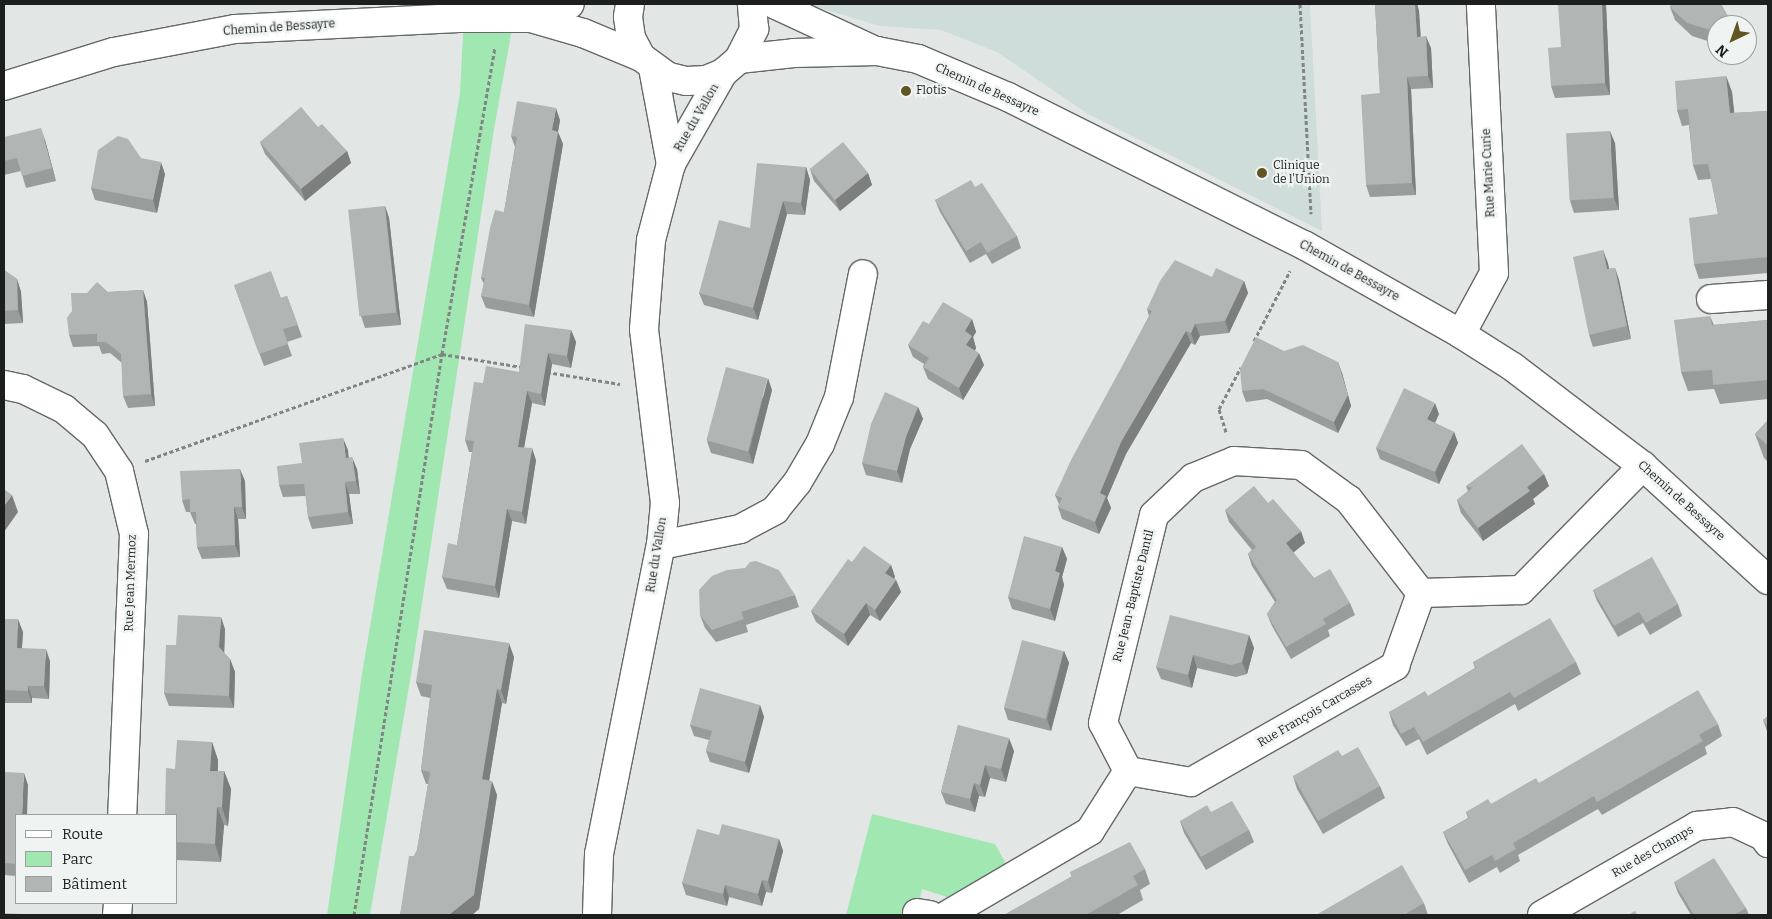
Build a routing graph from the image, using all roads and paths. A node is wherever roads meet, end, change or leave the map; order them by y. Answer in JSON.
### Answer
{"nodes":[{"id":1,"x":570,"y":4,"type":"edge"},
{"id":2,"x":630,"y":4,"type":"edge"},
{"id":3,"x":752,"y":4,"type":"edge"},
{"id":4,"x":774,"y":4,"type":"edge"},
{"id":5,"x":1300,"y":4,"type":"edge"},
{"id":6,"x":1481,"y":4,"type":"edge"},
{"id":7,"x":500,"y":17,"type":"junction"},
{"id":8,"x":531,"y":18,"type":"junction"},
{"id":9,"x":877,"y":51,"type":"junction"},
{"id":10,"x":647,"y":63,"type":"junction"},
{"id":11,"x":731,"y":66,"type":"junction"},
{"id":12,"x":4,"y":86,"type":"edge"},
{"id":13,"x":671,"y":164,"type":"junction"},
{"id":14,"x":1304,"y":245,"type":"junction"},
{"id":15,"x":863,"y":274,"type":"dead end"},
{"id":16,"x":1768,"y":295,"type":"edge"},
{"id":17,"x":1712,"y":299,"type":"dead end"},
{"id":18,"x":1461,"y":334,"type":"junction"},
{"id":19,"x":1250,"y":349,"type":"edge"},
{"id":20,"x":442,"y":354,"type":"junction"},
{"id":21,"x":1246,"y":357,"type":"edge"},
{"id":22,"x":527,"y":368,"type":"edge"},
{"id":23,"x":537,"y":370,"type":"edge"},
{"id":24,"x":4,"y":385,"type":"edge"},
{"id":25,"x":650,"y":389,"type":"junction"},
{"id":26,"x":1234,"y":461,"type":"junction"},
{"id":27,"x":1643,"y":466,"type":"junction"},
{"id":28,"x":119,"y":471,"type":"junction"},
{"id":29,"x":661,"y":545,"type":"junction"},
{"id":30,"x":1768,"y":580,"type":"edge"},
{"id":31,"x":1421,"y":593,"type":"junction"},
{"id":32,"x":1128,"y":771,"type":"junction"},
{"id":33,"x":122,"y":814,"type":"edge"},
{"id":34,"x":1768,"y":843,"type":"edge"},
{"id":35,"x":354,"y":915,"type":"edge"},
{"id":36,"x":597,"y":915,"type":"edge"},
{"id":37,"x":947,"y":915,"type":"edge"},
{"id":38,"x":1542,"y":915,"type":"edge"}],
"edges":[{"from":1,"to":8,"type":"street","name":"Chemin de Bessayre"},
{"from":2,"to":10,"type":"street","name":"Rue du Vallon"},
{"from":3,"to":11,"type":"street","name":"Rue du Vallon"},
{"from":4,"to":9,"type":"street","name":"Chemin de Bessayre"},
{"from":5,"to":14,"type":"path"},
{"from":6,"to":18,"type":"street","name":"Rue Marie Curie"},
{"from":7,"to":8,"type":"street","name":"Chemin de Bessayre"},
{"from":7,"to":12,"type":"street","name":"Chemin de Bessayre"},
{"from":7,"to":20,"type":"path"},
{"from":8,"to":10,"type":"street","name":"Chemin de Bessayre"},
{"from":9,"to":11,"type":"street","name":"Chemin de Bessayre"},
{"from":9,"to":14,"type":"street","name":"Chemin de Bessayre"},
{"from":10,"to":11,"type":"street","name":"Chemin de Bessayre"},
{"from":10,"to":13,"type":"street","name":"Rue du Vallon"},
{"from":11,"to":13,"type":"street","name":"Rue du Vallon"},
{"from":13,"to":25,"type":"street","name":"Rue du Vallon"},
{"from":14,"to":18,"type":"street","name":"Chemin de Bessayre"},
{"from":14,"to":19,"type":"path"},
{"from":15,"to":29,"type":"street"},
{"from":16,"to":17,"type":"street"},
{"from":18,"to":27,"type":"street","name":"Chemin de Bessayre"},
{"from":20,"to":22,"type":"path"},
{"from":20,"to":28,"type":"path"},
{"from":20,"to":35,"type":"path"},
{"from":21,"to":26,"type":"path"},
{"from":23,"to":25,"type":"path"},
{"from":24,"to":28,"type":"street","name":"Rue Jean Mermoz"},
{"from":25,"to":29,"type":"street","name":"Rue du Vallon"},
{"from":26,"to":31,"type":"street","name":"Rue Jean-Baptiste Dantil"},
{"from":26,"to":32,"type":"street","name":"Rue Jean-Baptiste Dantil"},
{"from":27,"to":30,"type":"street","name":"Chemin de Bessayre"},
{"from":27,"to":31,"type":"street"},
{"from":28,"to":33,"type":"street","name":"Rue Jean Mermoz"},
{"from":29,"to":36,"type":"street","name":"Rue du Vallon"},
{"from":31,"to":32,"type":"street","name":"Rue François Carcasses"},
{"from":32,"to":37,"type":"street"},
{"from":34,"to":38,"type":"street","name":"Rue des Champs"}]}
